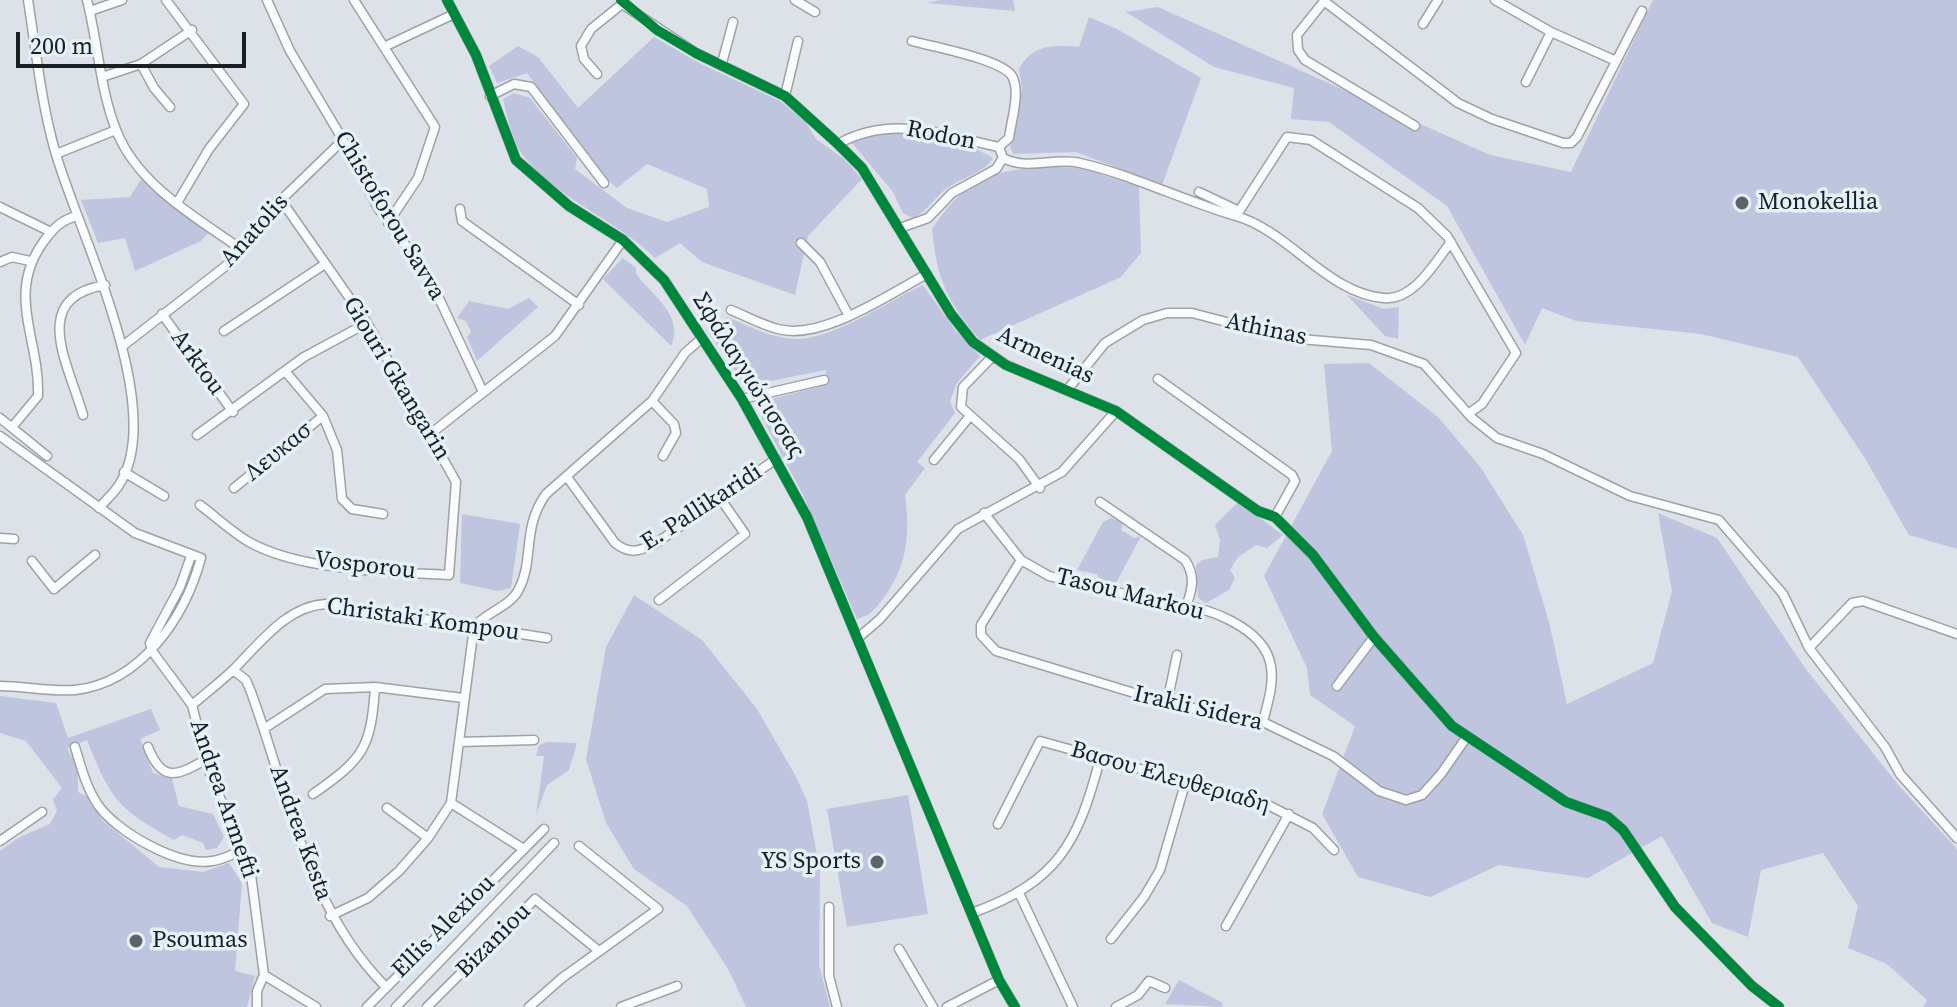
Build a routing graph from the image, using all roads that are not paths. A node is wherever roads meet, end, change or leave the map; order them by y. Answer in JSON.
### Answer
{"nodes":[{"id":1,"x":28,"y":0,"type":"edge"},
{"id":2,"x":87,"y":0,"type":"edge"},
{"id":3,"x":122,"y":0,"type":"edge"},
{"id":4,"x":166,"y":0,"type":"edge"},
{"id":5,"x":267,"y":0,"type":"edge"},
{"id":6,"x":354,"y":0,"type":"edge"},
{"id":7,"x":447,"y":0,"type":"edge"},
{"id":8,"x":795,"y":0,"type":"edge"},
{"id":9,"x":1324,"y":0,"type":"edge"},
{"id":10,"x":1438,"y":0,"type":"edge"},
{"id":11,"x":1495,"y":0,"type":"edge"},
{"id":12,"x":622,"y":2,"type":"edge"},
{"id":13,"x":90,"y":11,"type":"junction"},
{"id":14,"x":1642,"y":11,"type":"dead end"},
{"id":15,"x":815,"y":12,"type":"dead end"},
{"id":16,"x":454,"y":14,"type":"junction"},
{"id":17,"x":733,"y":22,"type":"dead end"},
{"id":18,"x":1423,"y":24,"type":"dead end"},
{"id":19,"x":192,"y":30,"type":"junction"},
{"id":20,"x":1551,"y":32,"type":"junction"},
{"id":21,"x":798,"y":41,"type":"dead end"},
{"id":22,"x":912,"y":41,"type":"dead end"},
{"id":23,"x":386,"y":46,"type":"junction"},
{"id":24,"x":1614,"y":60,"type":"junction"},
{"id":25,"x":722,"y":63,"type":"junction"},
{"id":26,"x":141,"y":64,"type":"junction"},
{"id":27,"x":597,"y":74,"type":"dead end"},
{"id":28,"x":102,"y":77,"type":"junction"},
{"id":29,"x":1526,"y":82,"type":"dead end"},
{"id":30,"x":154,"y":88,"type":"junction"},
{"id":31,"x":144,"y":95,"type":"dead end"},
{"id":32,"x":490,"y":96,"type":"junction"},
{"id":33,"x":785,"y":96,"type":"junction"},
{"id":34,"x":170,"y":107,"type":"dead end"},
{"id":35,"x":1415,"y":126,"type":"dead end"},
{"id":36,"x":116,"y":130,"type":"junction"},
{"id":37,"x":343,"y":140,"type":"junction"},
{"id":38,"x":838,"y":144,"type":"junction"},
{"id":39,"x":999,"y":147,"type":"junction"},
{"id":40,"x":56,"y":154,"type":"junction"},
{"id":41,"x":1003,"y":158,"type":"junction"},
{"id":42,"x":604,"y":183,"type":"dead end"},
{"id":43,"x":1199,"y":192,"type":"dead end"},
{"id":44,"x":281,"y":200,"type":"junction"},
{"id":45,"x":177,"y":203,"type":"junction"},
{"id":46,"x":0,"y":207,"type":"edge"},
{"id":47,"x":460,"y":209,"type":"dead end"},
{"id":48,"x":1238,"y":214,"type":"junction"},
{"id":49,"x":77,"y":216,"type":"junction"},
{"id":50,"x":388,"y":223,"type":"junction"},
{"id":51,"x":900,"y":228,"type":"junction"},
{"id":52,"x":51,"y":232,"type":"junction"},
{"id":53,"x":623,"y":240,"type":"junction"},
{"id":54,"x":1451,"y":242,"type":"junction"},
{"id":55,"x":801,"y":243,"type":"dead end"},
{"id":56,"x":241,"y":249,"type":"junction"},
{"id":57,"x":30,"y":261,"type":"junction"},
{"id":58,"x":0,"y":262,"type":"edge"},
{"id":59,"x":325,"y":264,"type":"junction"},
{"id":60,"x":927,"y":274,"type":"junction"},
{"id":61,"x":105,"y":285,"type":"junction"},
{"id":62,"x":579,"y":305,"type":"junction"},
{"id":63,"x":731,"y":310,"type":"dead end"},
{"id":64,"x":162,"y":314,"type":"junction"},
{"id":65,"x":849,"y":316,"type":"junction"},
{"id":66,"x":367,"y":323,"type":"junction"},
{"id":67,"x":224,"y":331,"type":"dead end"},
{"id":68,"x":702,"y":338,"type":"junction"},
{"id":69,"x":124,"y":345,"type":"junction"},
{"id":70,"x":992,"y":357,"type":"junction"},
{"id":71,"x":285,"y":371,"type":"junction"},
{"id":72,"x":1158,"y":379,"type":"dead end"},
{"id":73,"x":824,"y":380,"type":"dead end"},
{"id":74,"x":1068,"y":389,"type":"junction"},
{"id":75,"x":483,"y":392,"type":"junction"},
{"id":76,"x":742,"y":399,"type":"junction"},
{"id":77,"x":652,"y":401,"type":"junction"},
{"id":78,"x":1116,"y":411,"type":"junction"},
{"id":79,"x":233,"y":412,"type":"junction"},
{"id":80,"x":1468,"y":414,"type":"junction"},
{"id":81,"x":83,"y":415,"type":"dead end"},
{"id":82,"x":323,"y":416,"type":"junction"},
{"id":83,"x":970,"y":416,"type":"junction"},
{"id":84,"x":0,"y":418,"type":"edge"},
{"id":85,"x":13,"y":426,"type":"junction"},
{"id":86,"x":197,"y":435,"type":"dead end"},
{"id":87,"x":429,"y":435,"type":"junction"},
{"id":88,"x":0,"y":436,"type":"edge"},
{"id":89,"x":47,"y":456,"type":"dead end"},
{"id":90,"x":663,"y":456,"type":"dead end"},
{"id":91,"x":776,"y":459,"type":"junction"},
{"id":92,"x":934,"y":460,"type":"dead end"},
{"id":93,"x":124,"y":472,"type":"junction"},
{"id":94,"x":567,"y":477,"type":"junction"},
{"id":95,"x":234,"y":488,"type":"dead end"},
{"id":96,"x":1040,"y":488,"type":"junction"},
{"id":97,"x":164,"y":496,"type":"dead end"},
{"id":98,"x":720,"y":498,"type":"junction"},
{"id":99,"x":1100,"y":502,"type":"dead end"},
{"id":100,"x":200,"y":505,"type":"dead end"},
{"id":101,"x":99,"y":508,"type":"junction"},
{"id":102,"x":984,"y":513,"type":"junction"},
{"id":103,"x":383,"y":514,"type":"dead end"},
{"id":104,"x":1275,"y":517,"type":"junction"},
{"id":105,"x":0,"y":538,"type":"edge"},
{"id":106,"x":14,"y":539,"type":"dead end"},
{"id":107,"x":95,"y":555,"type":"dead end"},
{"id":108,"x":191,"y":556,"type":"junction"},
{"id":109,"x":1021,"y":560,"type":"junction"},
{"id":110,"x":32,"y":561,"type":"dead end"},
{"id":111,"x":449,"y":575,"type":"joint"},
{"id":112,"x":659,"y":600,"type":"dead end"},
{"id":113,"x":1187,"y":604,"type":"junction"},
{"id":114,"x":474,"y":627,"type":"junction"},
{"id":115,"x":1957,"y":634,"type":"edge"},
{"id":116,"x":1374,"y":637,"type":"junction"},
{"id":117,"x":547,"y":638,"type":"dead end"},
{"id":118,"x":858,"y":638,"type":"junction"},
{"id":119,"x":1809,"y":648,"type":"junction"},
{"id":120,"x":152,"y":651,"type":"junction"},
{"id":121,"x":1177,"y":655,"type":"dead end"},
{"id":122,"x":233,"y":670,"type":"junction"},
{"id":123,"x":0,"y":686,"type":"edge"},
{"id":124,"x":1337,"y":686,"type":"dead end"},
{"id":125,"x":375,"y":687,"type":"junction"},
{"id":126,"x":463,"y":698,"type":"junction"},
{"id":127,"x":1167,"y":703,"type":"junction"},
{"id":128,"x":192,"y":705,"type":"junction"},
{"id":129,"x":1263,"y":722,"type":"junction"},
{"id":130,"x":265,"y":728,"type":"junction"},
{"id":131,"x":1466,"y":738,"type":"junction"},
{"id":132,"x":534,"y":740,"type":"dead end"},
{"id":133,"x":459,"y":742,"type":"junction"},
{"id":134,"x":75,"y":747,"type":"dead end"},
{"id":135,"x":148,"y":747,"type":"dead end"},
{"id":136,"x":1100,"y":759,"type":"junction"},
{"id":137,"x":205,"y":760,"type":"junction"},
{"id":138,"x":1185,"y":784,"type":"junction"},
{"id":139,"x":313,"y":794,"type":"dead end"},
{"id":140,"x":451,"y":803,"type":"junction"},
{"id":141,"x":387,"y":808,"type":"dead end"},
{"id":142,"x":42,"y":812,"type":"dead end"},
{"id":143,"x":1289,"y":814,"type":"junction"},
{"id":144,"x":998,"y":824,"type":"dead end"},
{"id":145,"x":544,"y":829,"type":"dead end"},
{"id":146,"x":428,"y":838,"type":"junction"},
{"id":147,"x":1957,"y":838,"type":"edge"},
{"id":148,"x":0,"y":841,"type":"edge"},
{"id":149,"x":554,"y":843,"type":"dead end"},
{"id":150,"x":579,"y":846,"type":"dead end"},
{"id":151,"x":522,"y":848,"type":"junction"},
{"id":152,"x":1334,"y":850,"type":"dead end"},
{"id":153,"x":242,"y":851,"type":"junction"},
{"id":154,"x":1019,"y":893,"type":"junction"},
{"id":155,"x":829,"y":907,"type":"dead end"},
{"id":156,"x":972,"y":913,"type":"junction"},
{"id":157,"x":330,"y":916,"type":"junction"},
{"id":158,"x":1226,"y":926,"type":"dead end"},
{"id":159,"x":1111,"y":939,"type":"dead end"},
{"id":160,"x":899,"y":949,"type":"dead end"},
{"id":161,"x":599,"y":951,"type":"junction"},
{"id":162,"x":415,"y":956,"type":"junction"},
{"id":163,"x":432,"y":970,"type":"junction"},
{"id":164,"x":264,"y":975,"type":"junction"},
{"id":165,"x":999,"y":980,"type":"junction"},
{"id":166,"x":385,"y":986,"type":"junction"},
{"id":167,"x":677,"y":986,"type":"dead end"},
{"id":168,"x":1165,"y":988,"type":"dead end"},
{"id":169,"x":539,"y":999,"type":"junction"},
{"id":170,"x":401,"y":1005,"type":"edge"},
{"id":171,"x":257,"y":1007,"type":"edge"},
{"id":172,"x":316,"y":1007,"type":"edge"},
{"id":173,"x":367,"y":1007,"type":"edge"},
{"id":174,"x":427,"y":1007,"type":"edge"},
{"id":175,"x":529,"y":1007,"type":"edge"},
{"id":176,"x":547,"y":1007,"type":"edge"},
{"id":177,"x":621,"y":1007,"type":"edge"},
{"id":178,"x":837,"y":1007,"type":"edge"},
{"id":179,"x":933,"y":1007,"type":"edge"},
{"id":180,"x":947,"y":1007,"type":"edge"},
{"id":181,"x":1015,"y":1007,"type":"edge"},
{"id":182,"x":1073,"y":1007,"type":"edge"},
{"id":183,"x":1116,"y":1007,"type":"edge"},
{"id":184,"x":1779,"y":1007,"type":"edge"}],
"edges":[{"from":1,"to":40,"type":"street"},
{"from":2,"to":13,"type":"street"},
{"from":3,"to":13,"type":"street"},
{"from":4,"to":19,"type":"street"},
{"from":5,"to":37,"type":"street","name":"Chistoforou Savva"},
{"from":6,"to":23,"type":"street"},
{"from":7,"to":16,"type":"street","name":"Σφάλαγγιώτισσας"},
{"from":8,"to":15,"type":"street"},
{"from":9,"to":24,"type":"street"},
{"from":9,"to":35,"type":"street"},
{"from":10,"to":18,"type":"street"},
{"from":11,"to":20,"type":"street"},
{"from":12,"to":25,"type":"street","name":"Armenias"},
{"from":12,"to":27,"type":"street"},
{"from":13,"to":28,"type":"street"},
{"from":14,"to":24,"type":"street"},
{"from":16,"to":23,"type":"street"},
{"from":16,"to":32,"type":"street","name":"Σφάλαγγιώτισσας"},
{"from":17,"to":25,"type":"street"},
{"from":19,"to":26,"type":"street"},
{"from":19,"to":45,"type":"street"},
{"from":20,"to":24,"type":"street"},
{"from":20,"to":29,"type":"street"},
{"from":21,"to":33,"type":"street"},
{"from":22,"to":39,"type":"street"},
{"from":23,"to":50,"type":"street"},
{"from":25,"to":33,"type":"street","name":"Armenias"},
{"from":26,"to":28,"type":"street"},
{"from":26,"to":30,"type":"street"},
{"from":28,"to":36,"type":"street"},
{"from":30,"to":31,"type":"street"},
{"from":30,"to":34,"type":"street"},
{"from":32,"to":42,"type":"street"},
{"from":32,"to":53,"type":"street","name":"Σφάλαγγιώτισσας"},
{"from":33,"to":38,"type":"street","name":"Armenias"},
{"from":36,"to":40,"type":"street"},
{"from":36,"to":45,"type":"street"},
{"from":37,"to":44,"type":"street","name":"Anatolis"},
{"from":37,"to":50,"type":"street","name":"Chistoforou Savva"},
{"from":38,"to":39,"type":"street","name":"Rodon"},
{"from":38,"to":51,"type":"street","name":"Armenias"},
{"from":39,"to":41,"type":"street"},
{"from":40,"to":49,"type":"street"},
{"from":41,"to":48,"type":"street"},
{"from":41,"to":51,"type":"street"},
{"from":43,"to":48,"type":"street"},
{"from":44,"to":56,"type":"street","name":"Anatolis"},
{"from":44,"to":59,"type":"street","name":"Giouri Gkangarin"},
{"from":45,"to":56,"type":"street"},
{"from":46,"to":52,"type":"street"},
{"from":47,"to":62,"type":"street"},
{"from":48,"to":54,"type":"street"},
{"from":48,"to":54,"type":"street"},
{"from":49,"to":52,"type":"street"},
{"from":49,"to":61,"type":"street"},
{"from":50,"to":75,"type":"street","name":"Chistoforou Savva"},
{"from":51,"to":60,"type":"street","name":"Armenias"},
{"from":52,"to":57,"type":"street"},
{"from":53,"to":62,"type":"street"},
{"from":53,"to":68,"type":"street","name":"Σφάλαγγιώτισσας"},
{"from":54,"to":80,"type":"street"},
{"from":55,"to":65,"type":"street"},
{"from":56,"to":64,"type":"street","name":"Anatolis"},
{"from":57,"to":58,"type":"street"},
{"from":57,"to":85,"type":"street"},
{"from":59,"to":66,"type":"street","name":"Giouri Gkangarin"},
{"from":59,"to":67,"type":"street"},
{"from":60,"to":65,"type":"street"},
{"from":60,"to":70,"type":"street","name":"Armenias"},
{"from":61,"to":69,"type":"street"},
{"from":61,"to":81,"type":"street"},
{"from":62,"to":75,"type":"street"},
{"from":63,"to":65,"type":"street"},
{"from":64,"to":69,"type":"street","name":"Anatolis"},
{"from":64,"to":79,"type":"street","name":"Arktou"},
{"from":66,"to":71,"type":"street"},
{"from":66,"to":87,"type":"street","name":"Giouri Gkangarin"},
{"from":68,"to":76,"type":"street","name":"Σφάλαγγιώτισσας"},
{"from":68,"to":77,"type":"street"},
{"from":69,"to":93,"type":"street"},
{"from":70,"to":74,"type":"street","name":"Armenias"},
{"from":70,"to":83,"type":"street"},
{"from":71,"to":79,"type":"street"},
{"from":71,"to":82,"type":"street"},
{"from":72,"to":104,"type":"street"},
{"from":73,"to":76,"type":"street"},
{"from":74,"to":78,"type":"street","name":"Armenias"},
{"from":74,"to":80,"type":"street","name":"Athinas"},
{"from":75,"to":87,"type":"street"},
{"from":76,"to":91,"type":"street","name":"Σφάλαγγιώτισσας"},
{"from":77,"to":90,"type":"street"},
{"from":77,"to":94,"type":"street"},
{"from":78,"to":96,"type":"street"},
{"from":78,"to":104,"type":"street","name":"Armenias"},
{"from":79,"to":86,"type":"street"},
{"from":80,"to":119,"type":"street","name":"Athinas"},
{"from":82,"to":95,"type":"street","name":"Λευκασ"},
{"from":82,"to":103,"type":"street"},
{"from":83,"to":92,"type":"street"},
{"from":83,"to":96,"type":"street"},
{"from":84,"to":85,"type":"street"},
{"from":85,"to":89,"type":"street"},
{"from":87,"to":111,"type":"street","name":"Giouri Gkangarin"},
{"from":88,"to":101,"type":"street"},
{"from":91,"to":98,"type":"street","name":"E. Pallikaridi"},
{"from":91,"to":118,"type":"street","name":"Σφάλαγγιώτισσας"},
{"from":93,"to":97,"type":"street"},
{"from":93,"to":101,"type":"street"},
{"from":94,"to":98,"type":"street","name":"E. Pallikaridi"},
{"from":94,"to":114,"type":"street"},
{"from":96,"to":102,"type":"street"},
{"from":98,"to":112,"type":"street"},
{"from":99,"to":113,"type":"street"},
{"from":100,"to":111,"type":"street","name":"Vosporou"},
{"from":101,"to":108,"type":"street"},
{"from":102,"to":109,"type":"street","name":"Tasou Markou"},
{"from":102,"to":118,"type":"street"},
{"from":104,"to":116,"type":"street","name":"Armenias"},
{"from":105,"to":106,"type":"street"},
{"from":107,"to":110,"type":"street"},
{"from":108,"to":120,"type":"street"},
{"from":108,"to":120,"type":"street"},
{"from":109,"to":113,"type":"street","name":"Tasou Markou"},
{"from":109,"to":127,"type":"street","name":"Irakli Sidera"},
{"from":113,"to":129,"type":"street","name":"Tasou Markou"},
{"from":114,"to":117,"type":"street","name":"Christaki Kompou"},
{"from":114,"to":122,"type":"street","name":"Christaki Kompou"},
{"from":114,"to":126,"type":"street"},
{"from":115,"to":119,"type":"street"},
{"from":116,"to":124,"type":"street"},
{"from":116,"to":131,"type":"street","name":"Armenias"},
{"from":118,"to":156,"type":"street","name":"Σφάλαγγιώτισσας"},
{"from":119,"to":147,"type":"street","name":"Athinas"},
{"from":120,"to":123,"type":"street"},
{"from":120,"to":128,"type":"street","name":"Andrea Armefti"},
{"from":121,"to":127,"type":"street"},
{"from":122,"to":128,"type":"street","name":"Christaki Kompou"},
{"from":122,"to":130,"type":"street","name":"Andrea Kesta"},
{"from":125,"to":126,"type":"street"},
{"from":125,"to":130,"type":"street"},
{"from":125,"to":139,"type":"street"},
{"from":126,"to":133,"type":"street"},
{"from":127,"to":129,"type":"street","name":"Irakli Sidera"},
{"from":128,"to":137,"type":"street","name":"Andrea Armefti"},
{"from":129,"to":131,"type":"street","name":"Irakli Sidera"},
{"from":130,"to":157,"type":"street","name":"Andrea Kesta"},
{"from":131,"to":184,"type":"street","name":"Armenias"},
{"from":132,"to":133,"type":"street"},
{"from":133,"to":140,"type":"street"},
{"from":134,"to":153,"type":"street"},
{"from":135,"to":137,"type":"street"},
{"from":136,"to":138,"type":"street","name":"Βασου Ελευθεριαδη"},
{"from":136,"to":144,"type":"street","name":"Βασου Ελευθεριαδη"},
{"from":136,"to":154,"type":"street"},
{"from":137,"to":153,"type":"street","name":"Andrea Armefti"},
{"from":138,"to":143,"type":"street","name":"Βασου Ελευθεριαδη"},
{"from":138,"to":159,"type":"street"},
{"from":140,"to":146,"type":"street"},
{"from":140,"to":151,"type":"street"},
{"from":141,"to":146,"type":"street"},
{"from":142,"to":148,"type":"street"},
{"from":143,"to":152,"type":"street","name":"Βασου Ελευθεριαδη"},
{"from":143,"to":158,"type":"street"},
{"from":145,"to":151,"type":"street","name":"Ellis Alexiou"},
{"from":146,"to":157,"type":"street"},
{"from":149,"to":163,"type":"street","name":"Ellis Alexiou"},
{"from":150,"to":161,"type":"street"},
{"from":151,"to":162,"type":"street","name":"Ellis Alexiou"},
{"from":153,"to":164,"type":"street","name":"Andrea Armefti"},
{"from":154,"to":156,"type":"street"},
{"from":154,"to":182,"type":"street"},
{"from":155,"to":178,"type":"street"},
{"from":156,"to":165,"type":"street","name":"Σφάλαγγιώτισσας"},
{"from":157,"to":166,"type":"street","name":"Andrea Kesta"},
{"from":160,"to":179,"type":"street"},
{"from":161,"to":169,"type":"street"},
{"from":161,"to":174,"type":"street","name":"Bizaniou"},
{"from":162,"to":163,"type":"street"},
{"from":162,"to":166,"type":"street","name":"Ellis Alexiou"},
{"from":163,"to":170,"type":"street","name":"Ellis Alexiou"},
{"from":164,"to":171,"type":"street","name":"Andrea Armefti"},
{"from":164,"to":172,"type":"street"},
{"from":165,"to":180,"type":"street"},
{"from":165,"to":181,"type":"street","name":"Σφάλαγγιώτισσας"},
{"from":166,"to":173,"type":"street","name":"Ellis Alexiou"},
{"from":167,"to":177,"type":"street"},
{"from":168,"to":183,"type":"street"},
{"from":169,"to":175,"type":"street"},
{"from":169,"to":176,"type":"street"}]}
